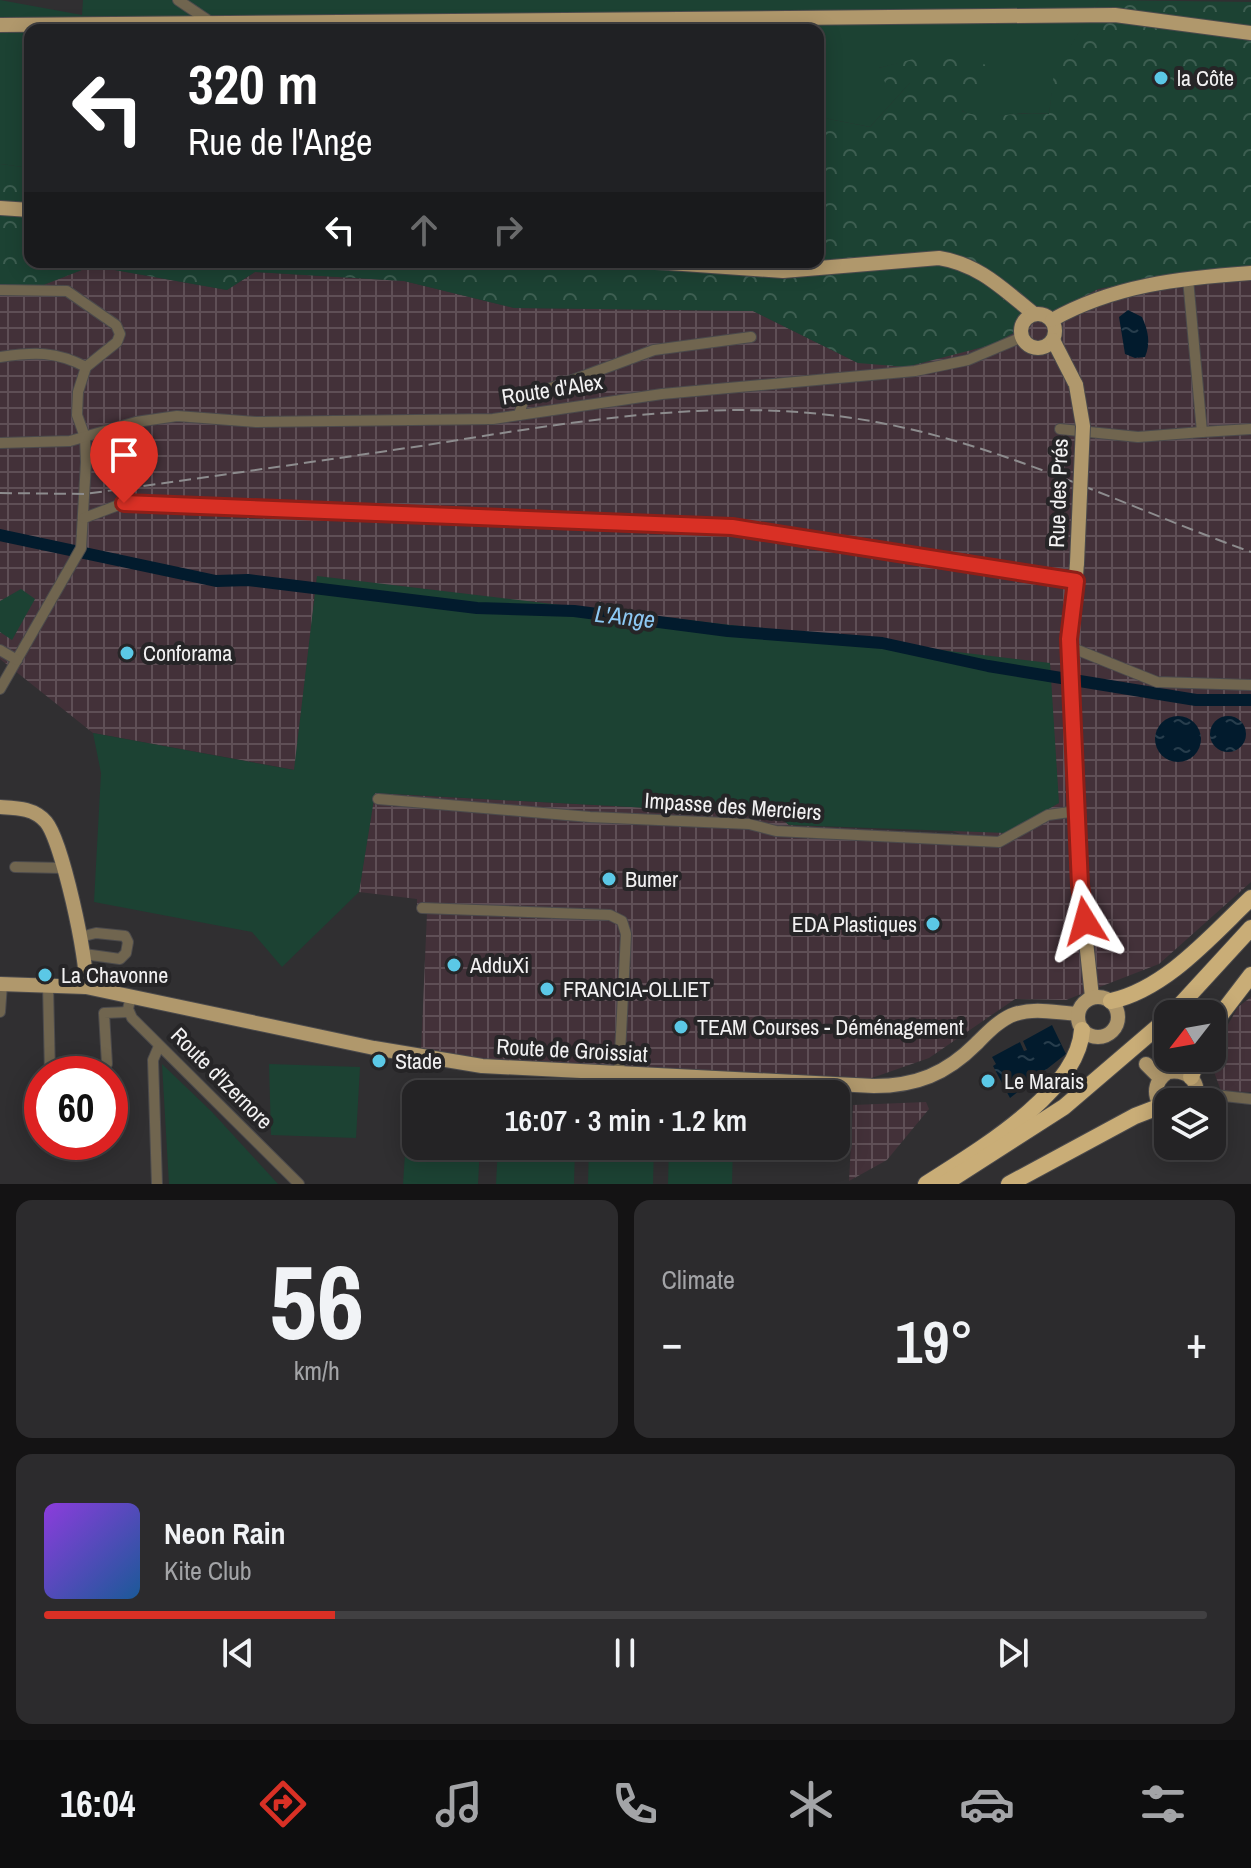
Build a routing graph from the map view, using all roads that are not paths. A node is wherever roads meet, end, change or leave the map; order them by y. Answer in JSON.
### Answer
{"nodes":[{"id":1,"x":178,"y":0,"type":"edge"},
{"id":2,"x":214,"y":24,"type":"joint"},
{"id":3,"x":0,"y":25,"type":"edge"},
{"id":4,"x":24,"y":25,"type":"edge"},
{"id":5,"x":1251,"y":33,"type":"edge"},
{"id":6,"x":0,"y":208,"type":"edge"},
{"id":7,"x":24,"y":210,"type":"edge"},
{"id":8,"x":740,"y":268,"type":"edge"},
{"id":9,"x":819,"y":268,"type":"edge"},
{"id":10,"x":824,"y":268,"type":"edge"},
{"id":11,"x":1251,"y":273,"type":"edge"},
{"id":12,"x":1188,"y":279,"type":"junction"},
{"id":13,"x":0,"y":290,"type":"edge"},
{"id":14,"x":1052,"y":320,"type":"junction"},
{"id":15,"x":1026,"y":325,"type":"junction"},
{"id":16,"x":751,"y":337,"type":"dead end"},
{"id":17,"x":1048,"y":344,"type":"junction"},
{"id":18,"x":0,"y":357,"type":"edge"},
{"id":19,"x":86,"y":367,"type":"junction"},
{"id":20,"x":519,"y":415,"type":"junction"},
{"id":21,"x":1060,"y":429,"type":"dead end"},
{"id":22,"x":1251,"y":429,"type":"edge"},
{"id":23,"x":1202,"y":432,"type":"junction"},
{"id":24,"x":85,"y":437,"type":"junction"},
{"id":25,"x":0,"y":443,"type":"edge"},
{"id":26,"x":84,"y":518,"type":"junction"},
{"id":27,"x":1076,"y":581,"type":"junction"},
{"id":28,"x":1070,"y":647,"type":"junction"},
{"id":29,"x":0,"y":650,"type":"edge"},
{"id":30,"x":17,"y":660,"type":"junction"},
{"id":31,"x":1251,"y":685,"type":"edge"},
{"id":32,"x":0,"y":689,"type":"edge"},
{"id":33,"x":378,"y":799,"type":"dead end"},
{"id":34,"x":1,"y":805,"type":"edge"},
{"id":35,"x":1077,"y":811,"type":"junction"},
{"id":36,"x":15,"y":867,"type":"dead end"},
{"id":37,"x":62,"y":868,"type":"junction"},
{"id":38,"x":1251,"y":898,"type":"edge"},
{"id":39,"x":422,"y":908,"type":"dead end"},
{"id":40,"x":1251,"y":928,"type":"edge"},
{"id":41,"x":80,"y":937,"type":"junction"},
{"id":42,"x":1251,"y":944,"type":"edge"},
{"id":43,"x":84,"y":954,"type":"junction"},
{"id":44,"x":1251,"y":975,"type":"edge"},
{"id":45,"x":1,"y":984,"type":"edge"},
{"id":46,"x":48,"y":985,"type":"junction"},
{"id":47,"x":86,"y":987,"type":"junction"},
{"id":48,"x":131,"y":996,"type":"junction"},
{"id":49,"x":1092,"y":997,"type":"junction"},
{"id":50,"x":1185,"y":1000,"type":"edge"},
{"id":51,"x":1199,"y":1000,"type":"edge"},
{"id":52,"x":1111,"y":1001,"type":"junction"},
{"id":53,"x":1226,"y":1008,"type":"edge"},
{"id":54,"x":0,"y":1012,"type":"edge"},
{"id":55,"x":129,"y":1012,"type":"junction"},
{"id":56,"x":1080,"y":1022,"type":"junction"},
{"id":57,"x":1154,"y":1030,"type":"edge"},
{"id":58,"x":1113,"y":1031,"type":"junction"},
{"id":59,"x":1154,"y":1044,"type":"edge"},
{"id":60,"x":159,"y":1046,"type":"junction"},
{"id":61,"x":1128,"y":1046,"type":"dead end"},
{"id":62,"x":50,"y":1056,"type":"edge"},
{"id":63,"x":107,"y":1056,"type":"edge"},
{"id":64,"x":1146,"y":1064,"type":"dead end"},
{"id":65,"x":619,"y":1074,"type":"junction"},
{"id":66,"x":1160,"y":1078,"type":"junction"},
{"id":67,"x":1158,"y":1088,"type":"edge"},
{"id":68,"x":1192,"y":1088,"type":"edge"},
{"id":69,"x":1226,"y":1095,"type":"edge"},
{"id":70,"x":1251,"y":1099,"type":"edge"},
{"id":71,"x":1154,"y":1111,"type":"edge"},
{"id":72,"x":157,"y":1184,"type":"edge"},
{"id":73,"x":299,"y":1184,"type":"edge"},
{"id":74,"x":926,"y":1184,"type":"edge"},
{"id":75,"x":944,"y":1184,"type":"edge"},
{"id":76,"x":964,"y":1184,"type":"edge"},
{"id":77,"x":1009,"y":1184,"type":"edge"}],
"edges":[{"from":1,"to":2,"type":"street"},
{"from":2,"to":5,"type":"main road"},
{"from":3,"to":4,"type":"main road"},
{"from":6,"to":7,"type":"main road"},
{"from":8,"to":9,"type":"main road"},
{"from":10,"to":15,"type":"main road"},
{"from":11,"to":12,"type":"main road"},
{"from":12,"to":14,"type":"main road"},
{"from":12,"to":23,"type":"street"},
{"from":13,"to":19,"type":"street"},
{"from":14,"to":15,"type":"main road"},
{"from":14,"to":17,"type":"main road"},
{"from":15,"to":17,"type":"main road"},
{"from":15,"to":20,"type":"street","name":"Route d'Alex"},
{"from":16,"to":20,"type":"street"},
{"from":17,"to":27,"type":"main road","name":"Rue des Prés","bridge":true},
{"from":18,"to":19,"type":"street"},
{"from":19,"to":24,"type":"street"},
{"from":20,"to":24,"type":"street","name":"Route d'Alex"},
{"from":21,"to":23,"type":"street"},
{"from":22,"to":23,"type":"street"},
{"from":24,"to":25,"type":"street","name":"Route d'Alex"},
{"from":24,"to":26,"type":"street"},
{"from":26,"to":27,"type":"street"},
{"from":26,"to":30,"type":"street"},
{"from":27,"to":28,"type":"main road","name":"Rue des Prés"},
{"from":28,"to":31,"type":"street"},
{"from":28,"to":35,"type":"main road","name":"Rue des Prés"},
{"from":29,"to":30,"type":"street"},
{"from":30,"to":32,"type":"street"},
{"from":33,"to":35,"type":"street","name":"Impasse des Merciers"},
{"from":34,"to":37,"type":"main road"},
{"from":35,"to":49,"type":"main road","name":"Rue des Prés"},
{"from":36,"to":37,"type":"street"},
{"from":37,"to":41,"type":"main road"},
{"from":38,"to":52,"type":"highway"},
{"from":39,"to":65,"type":"street"},
{"from":40,"to":50,"type":"highway"},
{"from":41,"to":43,"type":"main road"},
{"from":41,"to":43,"type":"street"},
{"from":42,"to":51,"type":"highway"},
{"from":43,"to":47,"type":"main road"},
{"from":44,"to":53,"type":"highway"},
{"from":45,"to":46,"type":"main road","name":"Route de Groissiat"},
{"from":45,"to":54,"type":"street"},
{"from":46,"to":47,"type":"main road","name":"Route de Groissiat"},
{"from":46,"to":62,"type":"street"},
{"from":47,"to":48,"type":"main road","name":"Route de Groissiat"},
{"from":48,"to":55,"type":"street"},
{"from":48,"to":65,"type":"main road","name":"Route de Groissiat"},
{"from":49,"to":52,"type":"main road"},
{"from":49,"to":56,"type":"main road"},
{"from":52,"to":58,"type":"main road"},
{"from":55,"to":60,"type":"street","name":"Route d'Izernore"},
{"from":55,"to":63,"type":"street"},
{"from":56,"to":58,"type":"main road"},
{"from":56,"to":65,"type":"main road","name":"Route de Groissiat"},
{"from":56,"to":74,"type":"highway"},
{"from":57,"to":75,"type":"highway"},
{"from":58,"to":61,"type":"main road"},
{"from":59,"to":76,"type":"highway"},
{"from":60,"to":72,"type":"street"},
{"from":60,"to":73,"type":"street","name":"Route d'Izernore"},
{"from":64,"to":66,"type":"main road"},
{"from":66,"to":67,"type":"main road"},
{"from":66,"to":68,"type":"main road"},
{"from":69,"to":70,"type":"street"},
{"from":71,"to":77,"type":"highway"}]}
